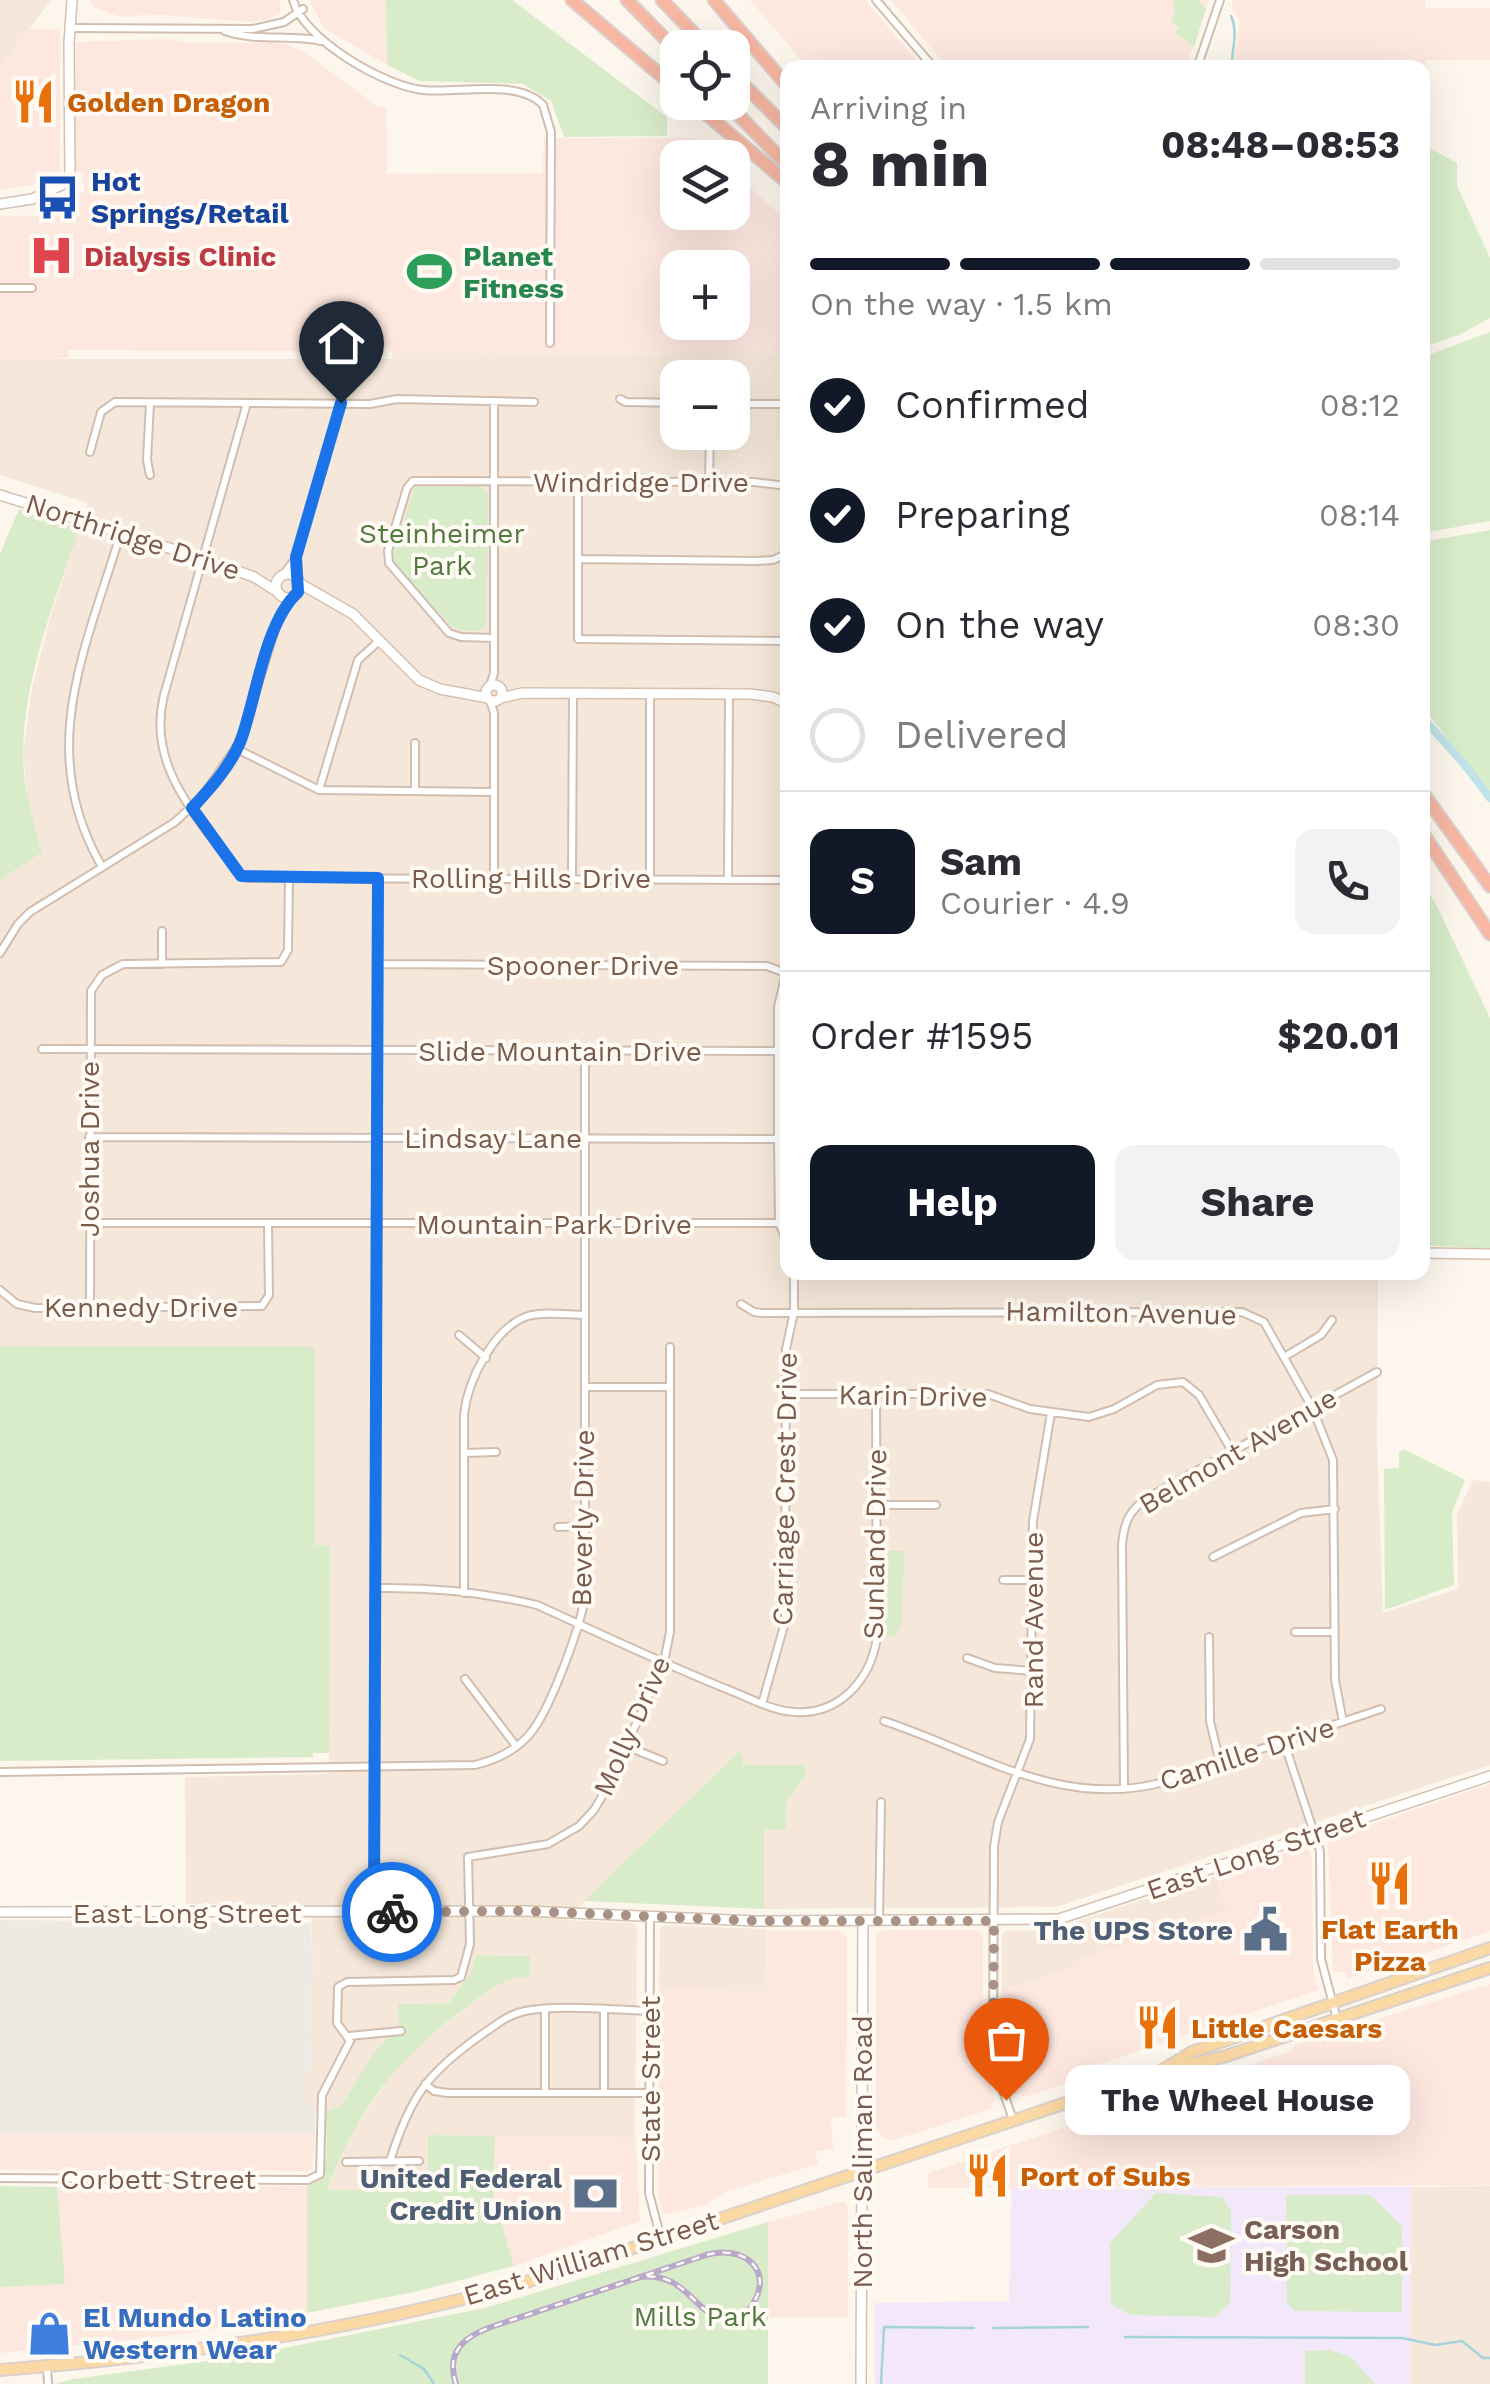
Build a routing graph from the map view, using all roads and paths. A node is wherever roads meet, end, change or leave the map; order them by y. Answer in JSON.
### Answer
{"nodes":[{"id":1,"x":72,"y":0,"type":"edge"},
{"id":2,"x":293,"y":0,"type":"edge"},
{"id":3,"x":572,"y":0,"type":"edge"},
{"id":4,"x":627,"y":0,"type":"edge"},
{"id":5,"x":662,"y":0,"type":"edge"},
{"id":6,"x":714,"y":0,"type":"edge"},
{"id":7,"x":876,"y":0,"type":"edge"},
{"id":8,"x":1220,"y":0,"type":"edge"},
{"id":9,"x":301,"y":8,"type":"edge"},
{"id":10,"x":70,"y":28,"type":"junction"},
{"id":11,"x":219,"y":29,"type":"junction"},
{"id":12,"x":691,"y":30,"type":"edge"},
{"id":13,"x":660,"y":34,"type":"edge"},
{"id":14,"x":324,"y":42,"type":"junction"},
{"id":15,"x":927,"y":60,"type":"edge"},
{"id":16,"x":1200,"y":60,"type":"edge"},
{"id":17,"x":660,"y":75,"type":"edge"},
{"id":18,"x":780,"y":78,"type":"edge"},
{"id":19,"x":750,"y":90,"type":"edge"},
{"id":20,"x":713,"y":120,"type":"edge"},
{"id":21,"x":743,"y":120,"type":"edge"},
{"id":22,"x":780,"y":121,"type":"edge"},
{"id":23,"x":780,"y":158,"type":"edge"},
{"id":24,"x":780,"y":177,"type":"edge"},
{"id":25,"x":0,"y":204,"type":"edge"},
{"id":26,"x":0,"y":288,"type":"edge"},
{"id":27,"x":32,"y":288,"type":"dead end"},
{"id":28,"x":550,"y":342,"type":"dead end"},
{"id":29,"x":341,"y":363,"type":"dead end"},
{"id":30,"x":620,"y":400,"type":"dead end"},
{"id":31,"x":494,"y":401,"type":"junction"},
{"id":32,"x":534,"y":402,"type":"dead end"},
{"id":33,"x":150,"y":403,"type":"junction"},
{"id":34,"x":247,"y":403,"type":"junction"},
{"id":35,"x":341,"y":403,"type":"junction"},
{"id":36,"x":660,"y":403,"type":"edge"},
{"id":37,"x":750,"y":404,"type":"edge"},
{"id":38,"x":780,"y":404,"type":"edge"},
{"id":39,"x":710,"y":450,"type":"edge"},
{"id":40,"x":90,"y":452,"type":"dead end"},
{"id":41,"x":150,"y":475,"type":"dead end"},
{"id":42,"x":494,"y":481,"type":"junction"},
{"id":43,"x":578,"y":482,"type":"junction"},
{"id":44,"x":709,"y":482,"type":"junction"},
{"id":45,"x":780,"y":485,"type":"edge"},
{"id":46,"x":4,"y":493,"type":"edge"},
{"id":47,"x":121,"y":532,"type":"junction"},
{"id":48,"x":296,"y":557,"type":"junction"},
{"id":49,"x":780,"y":557,"type":"edge"},
{"id":50,"x":578,"y":559,"type":"junction"},
{"id":51,"x":204,"y":560,"type":"junction"},
{"id":52,"x":281,"y":576,"type":"junction"},
{"id":53,"x":254,"y":577,"type":"junction"},
{"id":54,"x":298,"y":581,"type":"junction"},
{"id":55,"x":277,"y":592,"type":"junction"},
{"id":56,"x":317,"y":596,"type":"junction"},
{"id":57,"x":293,"y":597,"type":"junction"},
{"id":58,"x":280,"y":613,"type":"junction"},
{"id":59,"x":494,"y":638,"type":"junction"},
{"id":60,"x":379,"y":641,"type":"junction"},
{"id":61,"x":780,"y":641,"type":"edge"},
{"id":62,"x":494,"y":693,"type":"junction"},
{"id":63,"x":573,"y":693,"type":"junction"},
{"id":64,"x":650,"y":694,"type":"junction"},
{"id":65,"x":729,"y":694,"type":"junction"},
{"id":66,"x":780,"y":701,"type":"edge"},
{"id":67,"x":415,"y":743,"type":"dead end"},
{"id":68,"x":237,"y":749,"type":"junction"},
{"id":69,"x":319,"y":790,"type":"junction"},
{"id":70,"x":414,"y":791,"type":"junction"},
{"id":71,"x":494,"y":792,"type":"junction"},
{"id":72,"x":1430,"y":803,"type":"edge"},
{"id":73,"x":192,"y":808,"type":"junction"},
{"id":74,"x":1430,"y":844,"type":"edge"},
{"id":75,"x":101,"y":865,"type":"junction"},
{"id":76,"x":289,"y":878,"type":"junction"},
{"id":77,"x":378,"y":878,"type":"junction"},
{"id":78,"x":494,"y":878,"type":"junction"},
{"id":79,"x":572,"y":878,"type":"junction"},
{"id":80,"x":650,"y":878,"type":"junction"},
{"id":81,"x":728,"y":878,"type":"junction"},
{"id":82,"x":780,"y":880,"type":"edge"},
{"id":83,"x":1490,"y":886,"type":"edge"},
{"id":84,"x":162,"y":931,"type":"dead end"},
{"id":85,"x":1490,"y":934,"type":"edge"},
{"id":86,"x":0,"y":954,"type":"edge"},
{"id":87,"x":162,"y":964,"type":"junction"},
{"id":88,"x":377,"y":964,"type":"junction"},
{"id":89,"x":780,"y":969,"type":"edge"},
{"id":90,"x":780,"y":998,"type":"edge"},
{"id":91,"x":42,"y":1050,"type":"dead end"},
{"id":92,"x":89,"y":1050,"type":"junction"},
{"id":93,"x":376,"y":1050,"type":"junction"},
{"id":94,"x":778,"y":1051,"type":"junction"},
{"id":95,"x":585,"y":1052,"type":"junction"},
{"id":96,"x":89,"y":1137,"type":"junction"},
{"id":97,"x":377,"y":1138,"type":"junction"},
{"id":98,"x":585,"y":1139,"type":"junction"},
{"id":99,"x":778,"y":1139,"type":"junction"},
{"id":100,"x":89,"y":1223,"type":"junction"},
{"id":101,"x":779,"y":1223,"type":"joint"},
{"id":102,"x":268,"y":1224,"type":"junction"},
{"id":103,"x":376,"y":1224,"type":"junction"},
{"id":104,"x":586,"y":1224,"type":"junction"},
{"id":105,"x":1430,"y":1254,"type":"edge"},
{"id":106,"x":1490,"y":1254,"type":"edge"},
{"id":107,"x":794,"y":1280,"type":"edge"},
{"id":108,"x":0,"y":1290,"type":"edge"},
{"id":109,"x":741,"y":1304,"type":"dead end"},
{"id":110,"x":90,"y":1308,"type":"junction"},
{"id":111,"x":794,"y":1312,"type":"junction"},
{"id":112,"x":585,"y":1315,"type":"junction"},
{"id":113,"x":1332,"y":1320,"type":"dead end"},
{"id":114,"x":459,"y":1335,"type":"dead end"},
{"id":115,"x":670,"y":1347,"type":"dead end"},
{"id":116,"x":1284,"y":1356,"type":"junction"},
{"id":117,"x":486,"y":1358,"type":"junction"},
{"id":118,"x":1378,"y":1372,"type":"dead end"},
{"id":119,"x":585,"y":1387,"type":"junction"},
{"id":120,"x":670,"y":1387,"type":"junction"},
{"id":121,"x":787,"y":1394,"type":"junction"},
{"id":122,"x":876,"y":1394,"type":"junction"},
{"id":123,"x":1312,"y":1408,"type":"junction"},
{"id":124,"x":1051,"y":1413,"type":"junction"},
{"id":125,"x":1232,"y":1451,"type":"junction"},
{"id":126,"x":496,"y":1452,"type":"dead end"},
{"id":127,"x":464,"y":1453,"type":"junction"},
{"id":128,"x":936,"y":1504,"type":"dead end"},
{"id":129,"x":877,"y":1505,"type":"junction"},
{"id":130,"x":1335,"y":1509,"type":"junction"},
{"id":131,"x":558,"y":1526,"type":"dead end"},
{"id":132,"x":585,"y":1526,"type":"junction"},
{"id":133,"x":1213,"y":1557,"type":"dead end"},
{"id":134,"x":1004,"y":1580,"type":"dead end"},
{"id":135,"x":1033,"y":1580,"type":"junction"},
{"id":136,"x":376,"y":1588,"type":"junction"},
{"id":137,"x":464,"y":1592,"type":"junction"},
{"id":138,"x":581,"y":1625,"type":"junction"},
{"id":139,"x":1295,"y":1632,"type":"dead end"},
{"id":140,"x":1335,"y":1632,"type":"junction"},
{"id":141,"x":1209,"y":1637,"type":"dead end"},
{"id":142,"x":967,"y":1658,"type":"dead end"},
{"id":143,"x":664,"y":1662,"type":"junction"},
{"id":144,"x":1033,"y":1672,"type":"junction"},
{"id":145,"x":465,"y":1680,"type":"dead end"},
{"id":146,"x":762,"y":1704,"type":"junction"},
{"id":147,"x":1381,"y":1709,"type":"dead end"},
{"id":148,"x":884,"y":1721,"type":"dead end"},
{"id":149,"x":1343,"y":1722,"type":"junction"},
{"id":150,"x":1284,"y":1742,"type":"junction"},
{"id":151,"x":516,"y":1746,"type":"junction"},
{"id":152,"x":626,"y":1746,"type":"junction"},
{"id":153,"x":663,"y":1761,"type":"dead end"},
{"id":154,"x":1220,"y":1763,"type":"junction"},
{"id":155,"x":376,"y":1767,"type":"junction"},
{"id":156,"x":0,"y":1772,"type":"edge"},
{"id":157,"x":1017,"y":1773,"type":"junction"},
{"id":158,"x":1490,"y":1776,"type":"edge"},
{"id":159,"x":1124,"y":1788,"type":"junction"},
{"id":160,"x":881,"y":1802,"type":"dead end"},
{"id":161,"x":1314,"y":1834,"type":"junction"},
{"id":162,"x":0,"y":1912,"type":"edge"},
{"id":163,"x":374,"y":1912,"type":"junction"},
{"id":164,"x":469,"y":1912,"type":"junction"},
{"id":165,"x":650,"y":1918,"type":"junction"},
{"id":166,"x":864,"y":1921,"type":"junction"},
{"id":167,"x":879,"y":1921,"type":"junction"},
{"id":168,"x":994,"y":1921,"type":"junction"},
{"id":169,"x":1490,"y":1948,"type":"edge"},
{"id":170,"x":1490,"y":1968,"type":"edge"},
{"id":171,"x":1332,"y":2005,"type":"junction"},
{"id":172,"x":545,"y":2010,"type":"junction"},
{"id":173,"x":604,"y":2010,"type":"junction"},
{"id":174,"x":650,"y":2011,"type":"junction"},
{"id":175,"x":1337,"y":2019,"type":"junction"},
{"id":176,"x":401,"y":2031,"type":"dead end"},
{"id":177,"x":349,"y":2036,"type":"junction"},
{"id":178,"x":1164,"y":2070,"type":"junction"},
{"id":179,"x":425,"y":2084,"type":"junction"},
{"id":180,"x":545,"y":2092,"type":"junction"},
{"id":181,"x":604,"y":2092,"type":"junction"},
{"id":182,"x":650,"y":2093,"type":"junction"},
{"id":183,"x":1013,"y":2120,"type":"junction"},
{"id":184,"x":419,"y":2161,"type":"dead end"},
{"id":185,"x":346,"y":2162,"type":"dead end"},
{"id":186,"x":390,"y":2162,"type":"junction"},
{"id":187,"x":862,"y":2171,"type":"junction"},
{"id":188,"x":0,"y":2178,"type":"edge"},
{"id":189,"x":661,"y":2238,"type":"junction"},
{"id":190,"x":47,"y":2366,"type":"junction"},
{"id":191,"x":0,"y":2370,"type":"edge"},
{"id":192,"x":48,"y":2384,"type":"edge"},
{"id":193,"x":861,"y":2384,"type":"edge"}],
"edges":[{"from":1,"to":10,"type":"street"},
{"from":2,"to":9,"type":"street"},
{"from":3,"to":17,"type":"highway"},
{"from":4,"to":13,"type":"highway"},
{"from":5,"to":12,"type":"highway"},
{"from":6,"to":18,"type":"highway"},
{"from":7,"to":15,"type":"street"},
{"from":8,"to":16,"type":"street"},
{"from":9,"to":11,"type":"street"},
{"from":9,"to":14,"type":"street"},
{"from":10,"to":11,"type":"street"},
{"from":10,"to":25,"type":"street"},
{"from":11,"to":14,"type":"street"},
{"from":14,"to":28,"type":"street"},
{"from":19,"to":22,"type":"highway"},
{"from":20,"to":24,"type":"highway"},
{"from":21,"to":23,"type":"highway"},
{"from":26,"to":27,"type":"street"},
{"from":29,"to":35,"type":"street"},
{"from":30,"to":36,"type":"street"},
{"from":31,"to":32,"type":"street"},
{"from":31,"to":35,"type":"street"},
{"from":31,"to":42,"type":"street"},
{"from":33,"to":34,"type":"street"},
{"from":33,"to":40,"type":"street"},
{"from":33,"to":41,"type":"street"},
{"from":34,"to":35,"type":"street"},
{"from":34,"to":51,"type":"street"},
{"from":35,"to":48,"type":"street"},
{"from":37,"to":38,"type":"street"},
{"from":39,"to":44,"type":"street"},
{"from":42,"to":43,"type":"street","name":"Windridge Drive"},
{"from":42,"to":59,"type":"street"},
{"from":42,"to":59,"type":"street","name":"Windridge Drive"},
{"from":43,"to":44,"type":"street","name":"Windridge Drive"},
{"from":43,"to":50,"type":"street"},
{"from":44,"to":45,"type":"street","name":"Windridge Drive"},
{"from":46,"to":47,"type":"street","name":"Northridge Drive"},
{"from":47,"to":51,"type":"street","name":"Northridge Drive"},
{"from":47,"to":75,"type":"street"},
{"from":48,"to":52,"type":"street"},
{"from":48,"to":54,"type":"street"},
{"from":49,"to":50,"type":"street"},
{"from":50,"to":61,"type":"street"},
{"from":51,"to":53,"type":"street","name":"Northridge Drive"},
{"from":51,"to":73,"type":"street"},
{"from":52,"to":53,"type":"street","name":"Northridge Drive"},
{"from":52,"to":54,"type":"street","name":"Northridge Drive"},
{"from":52,"to":55,"type":"street","name":"Northridge Drive"},
{"from":53,"to":55,"type":"street","name":"Northridge Drive"},
{"from":54,"to":56,"type":"street","name":"Northridge Drive"},
{"from":54,"to":57,"type":"street"},
{"from":55,"to":57,"type":"street","name":"Northridge Drive"},
{"from":55,"to":58,"type":"street"},
{"from":56,"to":57,"type":"street","name":"Northridge Drive"},
{"from":56,"to":60,"type":"street","name":"Northridge Drive"},
{"from":57,"to":58,"type":"street"},
{"from":58,"to":68,"type":"street"},
{"from":59,"to":62,"type":"street"},
{"from":60,"to":62,"type":"street","name":"Northridge Drive"},
{"from":60,"to":69,"type":"street"},
{"from":62,"to":63,"type":"street","name":"Northridge Drive"},
{"from":62,"to":71,"type":"street"},
{"from":63,"to":64,"type":"street","name":"Northridge Drive"},
{"from":63,"to":79,"type":"street"},
{"from":64,"to":65,"type":"street","name":"Northridge Drive"},
{"from":64,"to":80,"type":"street"},
{"from":65,"to":66,"type":"street","name":"Northridge Drive"},
{"from":65,"to":81,"type":"street"},
{"from":67,"to":70,"type":"street"},
{"from":68,"to":69,"type":"street"},
{"from":68,"to":73,"type":"street"},
{"from":69,"to":70,"type":"street"},
{"from":70,"to":71,"type":"street"},
{"from":71,"to":78,"type":"street"},
{"from":72,"to":83,"type":"highway"},
{"from":73,"to":75,"type":"street"},
{"from":73,"to":76,"type":"street","name":"Rolling Hills Drive"},
{"from":74,"to":85,"type":"highway"},
{"from":75,"to":86,"type":"street"},
{"from":76,"to":77,"type":"street","name":"Rolling Hills Drive"},
{"from":76,"to":87,"type":"street"},
{"from":77,"to":78,"type":"street","name":"Rolling Hills Drive"},
{"from":77,"to":88,"type":"street"},
{"from":78,"to":79,"type":"street","name":"Rolling Hills Drive"},
{"from":79,"to":80,"type":"street","name":"Rolling Hills Drive"},
{"from":80,"to":81,"type":"street","name":"Rolling Hills Drive"},
{"from":81,"to":82,"type":"street","name":"Rolling Hills Drive"},
{"from":84,"to":87,"type":"street"},
{"from":87,"to":92,"type":"street","name":"Joshua Drive"},
{"from":88,"to":89,"type":"street","name":"Spooner Drive"},
{"from":88,"to":93,"type":"street"},
{"from":90,"to":94,"type":"street"},
{"from":91,"to":92,"type":"street","name":"Slide Mountain Drive"},
{"from":92,"to":93,"type":"street","name":"Slide Mountain Drive"},
{"from":92,"to":96,"type":"street","name":"Joshua Drive"},
{"from":93,"to":95,"type":"street","name":"Slide Mountain Drive"},
{"from":93,"to":97,"type":"street"},
{"from":94,"to":95,"type":"street","name":"Slide Mountain Drive"},
{"from":94,"to":99,"type":"street"},
{"from":95,"to":98,"type":"street","name":"Beverly Drive"},
{"from":96,"to":97,"type":"street","name":"Lindsay Lane"},
{"from":96,"to":100,"type":"street","name":"Joshua Drive"},
{"from":97,"to":98,"type":"street","name":"Lindsay Lane"},
{"from":97,"to":103,"type":"street"},
{"from":98,"to":99,"type":"street","name":"Lindsay Lane"},
{"from":98,"to":104,"type":"street","name":"Beverly Drive"},
{"from":99,"to":101,"type":"street"},
{"from":100,"to":102,"type":"street","name":"Mountain Park Drive"},
{"from":100,"to":110,"type":"street","name":"Joshua Drive"},
{"from":101,"to":104,"type":"street","name":"Mountain Park Drive"},
{"from":102,"to":103,"type":"street","name":"Mountain Park Drive"},
{"from":102,"to":110,"type":"street","name":"Kennedy Drive"},
{"from":103,"to":104,"type":"street","name":"Mountain Park Drive"},
{"from":103,"to":136,"type":"street"},
{"from":104,"to":112,"type":"street","name":"Beverly Drive"},
{"from":105,"to":106,"type":"street"},
{"from":107,"to":111,"type":"street","name":"Carriage Crest Drive"},
{"from":108,"to":110,"type":"street","name":"Kennedy Drive"},
{"from":109,"to":111,"type":"street","name":"Hamilton Avenue"},
{"from":111,"to":116,"type":"street","name":"Hamilton Avenue"},
{"from":111,"to":121,"type":"street","name":"Carriage Crest Drive"},
{"from":112,"to":117,"type":"street"},
{"from":112,"to":119,"type":"street","name":"Beverly Drive"},
{"from":113,"to":116,"type":"street"},
{"from":114,"to":117,"type":"street"},
{"from":115,"to":120,"type":"street","name":"Molly Drive"},
{"from":116,"to":123,"type":"street","name":"Hamilton Avenue"},
{"from":117,"to":127,"type":"street"},
{"from":118,"to":123,"type":"street","name":"Belmont Avenue"},
{"from":119,"to":120,"type":"street"},
{"from":119,"to":132,"type":"street","name":"Beverly Drive"},
{"from":120,"to":143,"type":"street","name":"Molly Drive"},
{"from":121,"to":122,"type":"street","name":"Karin Drive"},
{"from":121,"to":146,"type":"street","name":"Carriage Crest Drive"},
{"from":122,"to":124,"type":"street","name":"Karin Drive"},
{"from":122,"to":129,"type":"street","name":"Sunland Drive"},
{"from":123,"to":125,"type":"street","name":"Belmont Avenue"},
{"from":123,"to":130,"type":"street","name":"Hamilton Avenue"},
{"from":124,"to":125,"type":"street","name":"Karin Drive"},
{"from":124,"to":135,"type":"street","name":"Rand Avenue"},
{"from":125,"to":159,"type":"street","name":"Belmont Avenue"},
{"from":126,"to":127,"type":"street"},
{"from":127,"to":137,"type":"street"},
{"from":128,"to":129,"type":"street"},
{"from":129,"to":146,"type":"street","name":"Sunland Drive"},
{"from":130,"to":133,"type":"street"},
{"from":130,"to":140,"type":"street","name":"Hamilton Avenue"},
{"from":131,"to":132,"type":"street"},
{"from":132,"to":138,"type":"street","name":"Beverly Drive"},
{"from":134,"to":135,"type":"street"},
{"from":135,"to":144,"type":"street","name":"Rand Avenue"},
{"from":136,"to":137,"type":"street"},
{"from":136,"to":155,"type":"street"},
{"from":137,"to":138,"type":"street"},
{"from":138,"to":143,"type":"street"},
{"from":138,"to":151,"type":"street","name":"Beverly Drive"},
{"from":139,"to":140,"type":"street"},
{"from":140,"to":149,"type":"street","name":"Hamilton Avenue"},
{"from":141,"to":154,"type":"street"},
{"from":142,"to":144,"type":"street"},
{"from":143,"to":146,"type":"street"},
{"from":143,"to":152,"type":"street","name":"Molly Drive"},
{"from":144,"to":157,"type":"street","name":"Rand Avenue"},
{"from":145,"to":151,"type":"street"},
{"from":147,"to":149,"type":"street","name":"Camille Drive"},
{"from":148,"to":157,"type":"street","name":"Camille Drive"},
{"from":149,"to":150,"type":"street","name":"Camille Drive"},
{"from":150,"to":154,"type":"street","name":"Camille Drive"},
{"from":150,"to":161,"type":"street"},
{"from":151,"to":155,"type":"street"},
{"from":152,"to":153,"type":"street"},
{"from":152,"to":164,"type":"street","name":"Molly Drive"},
{"from":154,"to":159,"type":"street","name":"Camille Drive"},
{"from":155,"to":156,"type":"street"},
{"from":155,"to":163,"type":"street"},
{"from":157,"to":159,"type":"street","name":"Camille Drive"},
{"from":157,"to":168,"type":"street","name":"Rand Avenue"},
{"from":158,"to":161,"type":"street","name":"East Long Street"},
{"from":160,"to":167,"type":"street"},
{"from":161,"to":168,"type":"street","name":"East Long Street"},
{"from":161,"to":171,"type":"street"},
{"from":162,"to":163,"type":"street","name":"East Long Street"},
{"from":163,"to":164,"type":"street","name":"East Long Street"},
{"from":164,"to":165,"type":"street","name":"East Long Street"},
{"from":164,"to":177,"type":"street","name":"Molly Drive"},
{"from":165,"to":166,"type":"street","name":"East Long Street"},
{"from":165,"to":174,"type":"street","name":"State Street"},
{"from":166,"to":167,"type":"street","name":"East Long Street"},
{"from":166,"to":187,"type":"street","name":"North Saliman Road"},
{"from":167,"to":168,"type":"street","name":"East Long Street"},
{"from":168,"to":183,"type":"street","name":"Rand Avenue"},
{"from":169,"to":171,"type":"main road","name":"East William Street"},
{"from":170,"to":175,"type":"main road","name":"East William Street"},
{"from":171,"to":175,"type":"street"},
{"from":171,"to":178,"type":"main road","name":"East William Street"},
{"from":172,"to":173,"type":"street"},
{"from":172,"to":179,"type":"street"},
{"from":172,"to":180,"type":"street"},
{"from":173,"to":174,"type":"street"},
{"from":173,"to":181,"type":"street"},
{"from":174,"to":182,"type":"street","name":"State Street"},
{"from":175,"to":178,"type":"main road","name":"East William Street"},
{"from":176,"to":177,"type":"street"},
{"from":177,"to":188,"type":"street","name":"Corbett Street"},
{"from":178,"to":183,"type":"main road","name":"East William Street"},
{"from":179,"to":180,"type":"street"},
{"from":179,"to":186,"type":"street"},
{"from":180,"to":181,"type":"street"},
{"from":181,"to":182,"type":"street"},
{"from":182,"to":189,"type":"street","name":"State Street"},
{"from":183,"to":187,"type":"main road","name":"East William Street"},
{"from":184,"to":186,"type":"street"},
{"from":185,"to":186,"type":"street"},
{"from":187,"to":189,"type":"main road","name":"East William Street"},
{"from":187,"to":193,"type":"street","name":"North Saliman Road"},
{"from":189,"to":190,"type":"main road","name":"East William Street"},
{"from":190,"to":191,"type":"main road","name":"East William Street"},
{"from":190,"to":192,"type":"street"}]}
